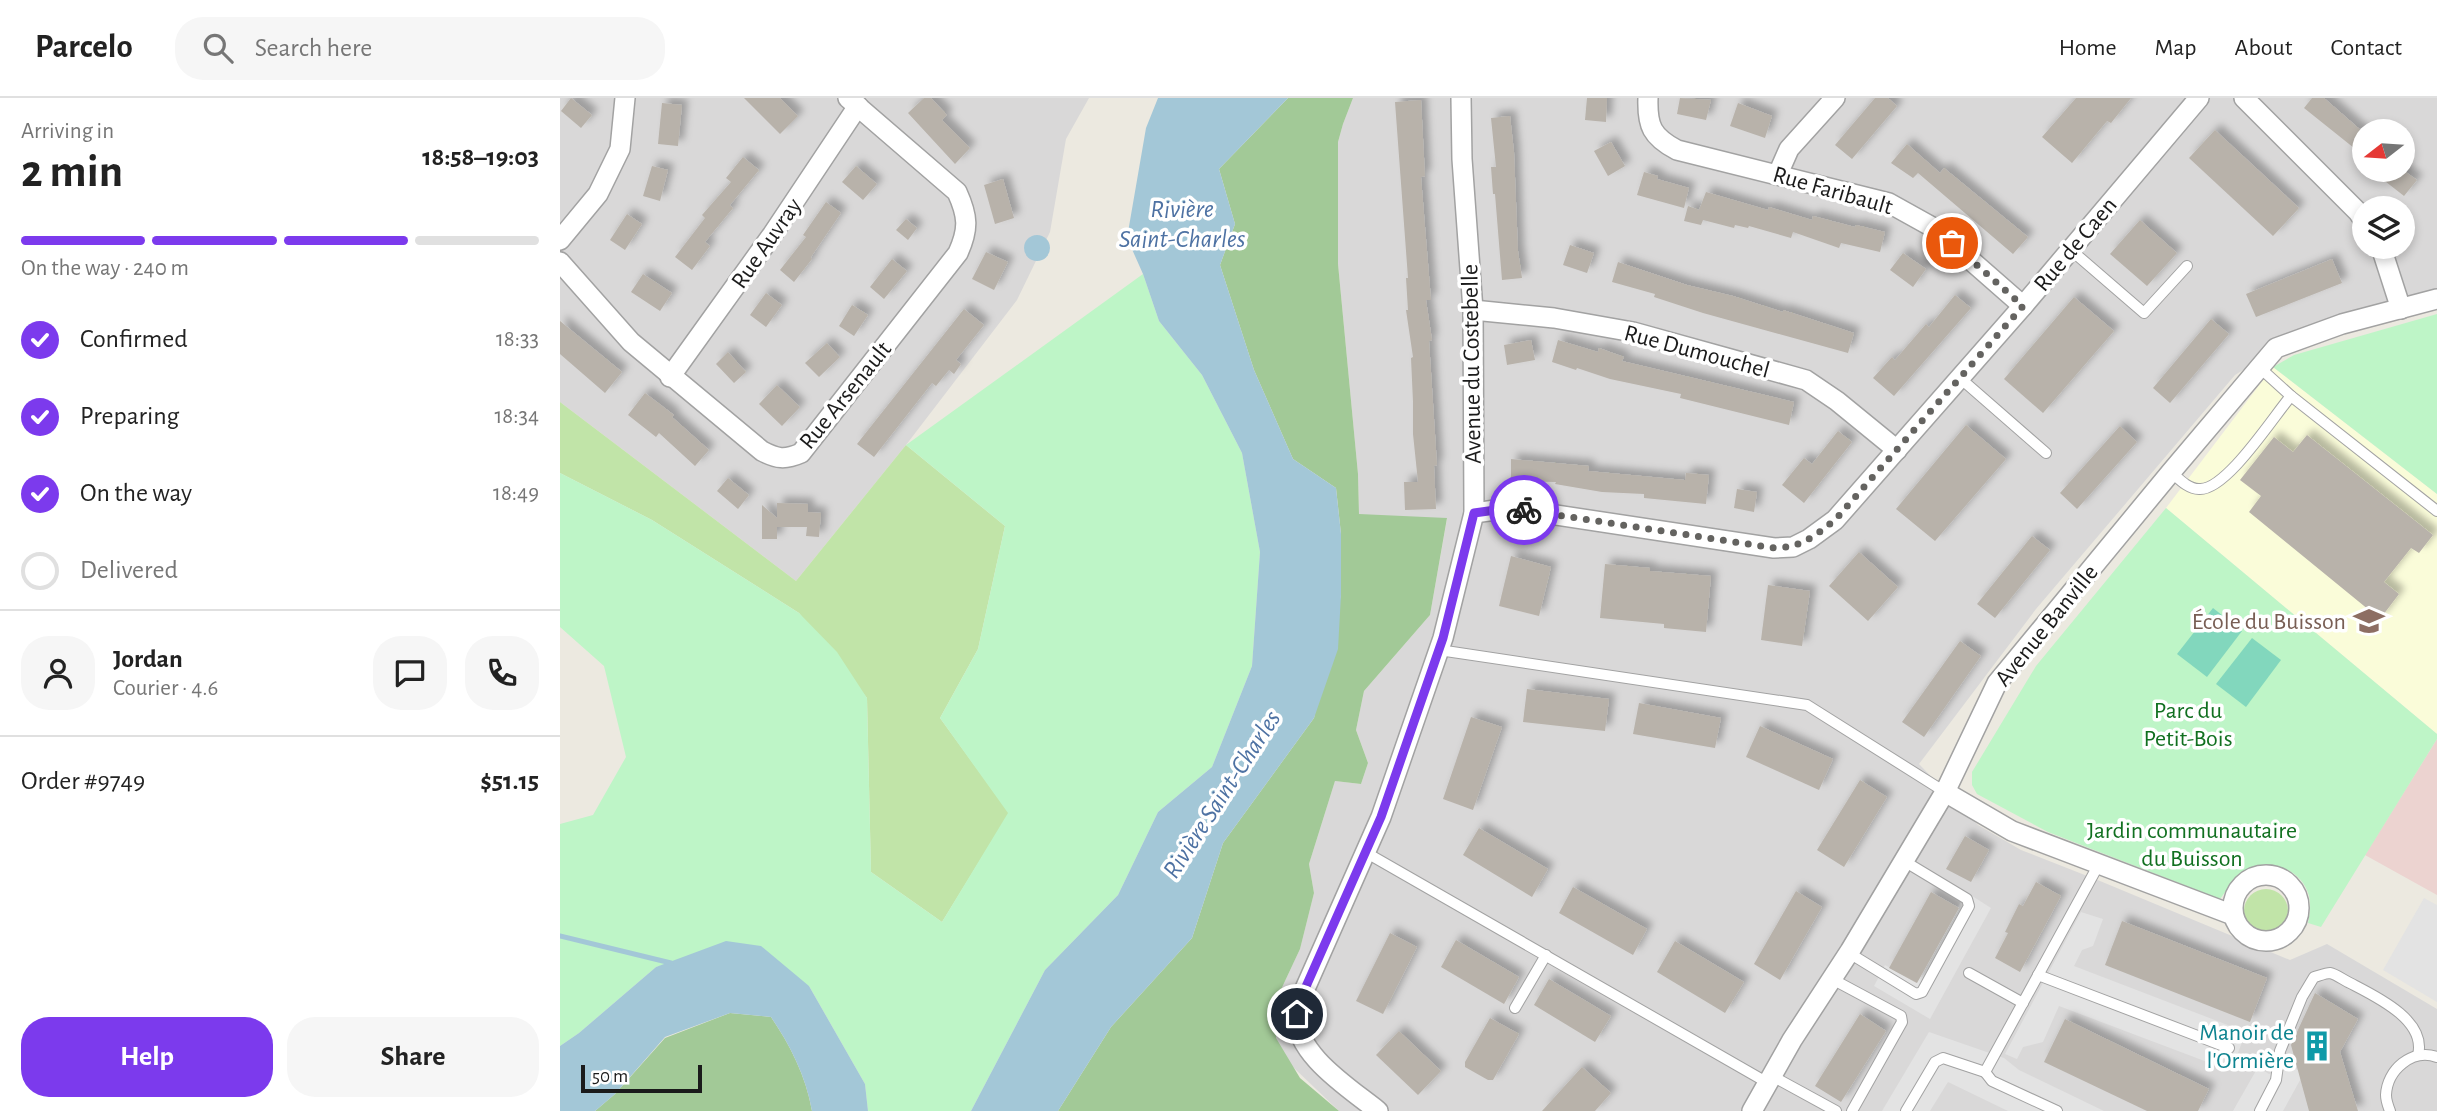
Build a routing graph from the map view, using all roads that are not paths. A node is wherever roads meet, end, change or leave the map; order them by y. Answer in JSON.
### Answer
{"nodes":[{"id":1,"x":625,"y":98,"type":"edge"},
{"id":2,"x":1461,"y":98,"type":"edge"},
{"id":3,"x":1648,"y":98,"type":"edge"},
{"id":4,"x":1835,"y":98,"type":"edge"},
{"id":5,"x":2199,"y":98,"type":"edge"},
{"id":6,"x":2244,"y":98,"type":"edge"},
{"id":7,"x":853,"y":102,"type":"edge"},
{"id":8,"x":1778,"y":174,"type":"junction"},
{"id":9,"x":2352,"y":206,"type":"edge"},
{"id":10,"x":560,"y":240,"type":"edge"},
{"id":11,"x":2071,"y":250,"type":"junction"},
{"id":12,"x":2385,"y":259,"type":"edge"},
{"id":13,"x":560,"y":262,"type":"edge"},
{"id":14,"x":2187,"y":266,"type":"dead end"},
{"id":15,"x":2437,"y":299,"type":"edge"},
{"id":16,"x":2023,"y":306,"type":"junction"},
{"id":17,"x":2401,"y":309,"type":"junction"},
{"id":18,"x":1473,"y":310,"type":"junction"},
{"id":19,"x":2259,"y":368,"type":"junction"},
{"id":20,"x":670,"y":377,"type":"junction"},
{"id":21,"x":1960,"y":378,"type":"junction"},
{"id":22,"x":2291,"y":396,"type":"junction"},
{"id":23,"x":1897,"y":450,"type":"junction"},
{"id":24,"x":2046,"y":453,"type":"dead end"},
{"id":25,"x":2171,"y":472,"type":"junction"},
{"id":26,"x":2437,"y":511,"type":"edge"},
{"id":27,"x":1474,"y":513,"type":"junction"},
{"id":28,"x":1439,"y":650,"type":"junction"},
{"id":29,"x":1945,"y":792,"type":"junction"},
{"id":30,"x":1365,"y":852,"type":"junction"},
{"id":31,"x":1904,"y":861,"type":"junction"},
{"id":32,"x":2099,"y":864,"type":"junction"},
{"id":33,"x":2233,"y":915,"type":"dead end"},
{"id":34,"x":1849,"y":953,"type":"junction"},
{"id":35,"x":1546,"y":956,"type":"junction"},
{"id":36,"x":1969,"y":973,"type":"dead end"},
{"id":37,"x":2038,"y":975,"type":"junction"},
{"id":38,"x":1832,"y":979,"type":"junction"},
{"id":39,"x":2023,"y":1003,"type":"junction"},
{"id":40,"x":1515,"y":1008,"type":"dead end"},
{"id":41,"x":2229,"y":1048,"type":"dead end"},
{"id":42,"x":2418,"y":1055,"type":"junction"},
{"id":43,"x":2437,"y":1057,"type":"edge"},
{"id":44,"x":1985,"y":1072,"type":"junction"},
{"id":45,"x":1770,"y":1079,"type":"junction"},
{"id":46,"x":1378,"y":1111,"type":"edge"},
{"id":47,"x":1752,"y":1111,"type":"edge"},
{"id":48,"x":1836,"y":1111,"type":"edge"},
{"id":49,"x":1852,"y":1111,"type":"edge"},
{"id":50,"x":1906,"y":1111,"type":"edge"},
{"id":51,"x":2057,"y":1111,"type":"edge"},
{"id":52,"x":2260,"y":1111,"type":"edge"},
{"id":53,"x":2390,"y":1111,"type":"edge"}],
"edges":[{"from":1,"to":10,"type":"street"},
{"from":2,"to":18,"type":"street","name":"Avenue du Costebelle"},
{"from":3,"to":8,"type":"street","name":"Rue Faribault"},
{"from":4,"to":8,"type":"street"},
{"from":5,"to":11,"type":"street","name":"Rue de Caen"},
{"from":6,"to":9,"type":"street"},
{"from":7,"to":20,"type":"street","name":"Rue Auvray"},
{"from":7,"to":20,"type":"street","name":"Rue Arsenault"},
{"from":8,"to":16,"type":"street","name":"Rue Faribault"},
{"from":11,"to":14,"type":"lane"},
{"from":11,"to":16,"type":"street","name":"Rue de Caen"},
{"from":12,"to":17,"type":"street"},
{"from":13,"to":20,"type":"street","name":"Rue Arsenault"},
{"from":15,"to":17,"type":"street","name":"Avenue Banville"},
{"from":16,"to":21,"type":"street","name":"Rue de Caen"},
{"from":17,"to":19,"type":"street","name":"Avenue Banville"},
{"from":18,"to":23,"type":"street","name":"Rue Dumouchel"},
{"from":18,"to":27,"type":"street","name":"Avenue du Costebelle"},
{"from":19,"to":22,"type":"lane"},
{"from":19,"to":25,"type":"street","name":"Avenue Banville"},
{"from":21,"to":23,"type":"street","name":"Rue de Caen"},
{"from":21,"to":24,"type":"lane"},
{"from":22,"to":25,"type":"lane"},
{"from":22,"to":26,"type":"lane"},
{"from":23,"to":27,"type":"street","name":"Rue de Caen"},
{"from":25,"to":29,"type":"street","name":"Avenue Banville"},
{"from":27,"to":28,"type":"street","name":"Avenue du Costebelle"},
{"from":28,"to":29,"type":"lane"},
{"from":28,"to":30,"type":"street","name":"Avenue du Costebelle"},
{"from":29,"to":31,"type":"street","name":"Avenue Banville"},
{"from":29,"to":32,"type":"street"},
{"from":30,"to":35,"type":"lane"},
{"from":30,"to":46,"type":"street","name":"Avenue du Costebelle"},
{"from":31,"to":34,"type":"street","name":"Avenue Banville"},
{"from":31,"to":34,"type":"lane"},
{"from":32,"to":33,"type":"street"},
{"from":32,"to":37,"type":"lane"},
{"from":34,"to":38,"type":"street","name":"Avenue Banville"},
{"from":35,"to":40,"type":"lane"},
{"from":35,"to":45,"type":"lane"},
{"from":36,"to":39,"type":"lane"},
{"from":37,"to":39,"type":"lane"},
{"from":37,"to":41,"type":"lane"},
{"from":38,"to":45,"type":"street","name":"Avenue Banville"},
{"from":38,"to":49,"type":"lane"},
{"from":39,"to":44,"type":"lane"},
{"from":42,"to":43,"type":"lane"},
{"from":42,"to":52,"type":"lane"},
{"from":42,"to":53,"type":"lane"},
{"from":44,"to":50,"type":"lane"},
{"from":44,"to":51,"type":"lane"},
{"from":45,"to":47,"type":"street","name":"Avenue Banville"},
{"from":45,"to":48,"type":"lane"}]}
